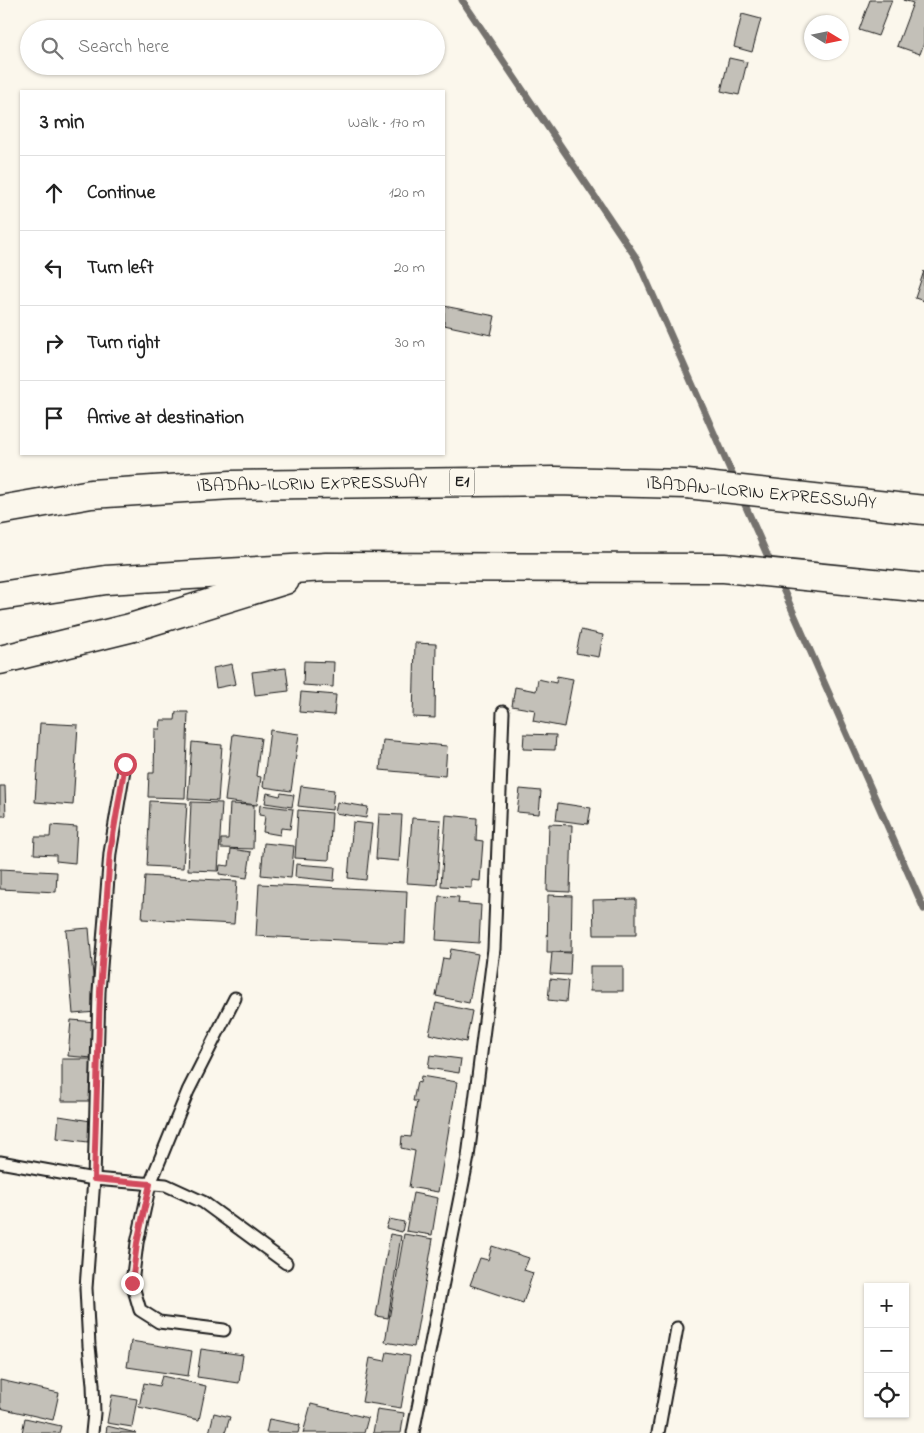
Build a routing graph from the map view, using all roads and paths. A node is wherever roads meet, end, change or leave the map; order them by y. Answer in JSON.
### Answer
{"nodes":[{"id":1,"x":0,"y":510,"type":"edge"},
{"id":2,"x":924,"y":510,"type":"edge"},
{"id":3,"x":326,"y":568,"type":"junction"},
{"id":4,"x":924,"y":588,"type":"edge"},
{"id":5,"x":0,"y":596,"type":"edge"},
{"id":6,"x":0,"y":660,"type":"edge"},
{"id":7,"x":503,"y":712,"type":"dead end"},
{"id":8,"x":125,"y":764,"type":"dead end"},
{"id":9,"x":235,"y":998,"type":"dead end"},
{"id":10,"x":0,"y":1162,"type":"edge"},
{"id":11,"x":94,"y":1179,"type":"junction"},
{"id":12,"x":150,"y":1184,"type":"junction"},
{"id":13,"x":286,"y":1263,"type":"dead end"},
{"id":14,"x":677,"y":1328,"type":"dead end"},
{"id":15,"x":224,"y":1330,"type":"dead end"},
{"id":16,"x":92,"y":1433,"type":"edge"},
{"id":17,"x":413,"y":1433,"type":"edge"},
{"id":18,"x":658,"y":1433,"type":"edge"}],
"edges":[{"from":1,"to":2,"type":"highway","name":"IBADAN-ILORIN EXPRESSWAY","number":"E1"},
{"from":3,"to":4,"type":"highway"},
{"from":3,"to":5,"type":"highway"},
{"from":3,"to":6,"type":"highway"},
{"from":7,"to":17,"type":"lane"},
{"from":8,"to":11,"type":"lane"},
{"from":9,"to":12,"type":"lane"},
{"from":10,"to":11,"type":"lane"},
{"from":11,"to":12,"type":"lane"},
{"from":11,"to":16,"type":"lane"},
{"from":12,"to":13,"type":"lane"},
{"from":12,"to":15,"type":"lane"},
{"from":14,"to":18,"type":"lane"}]}
